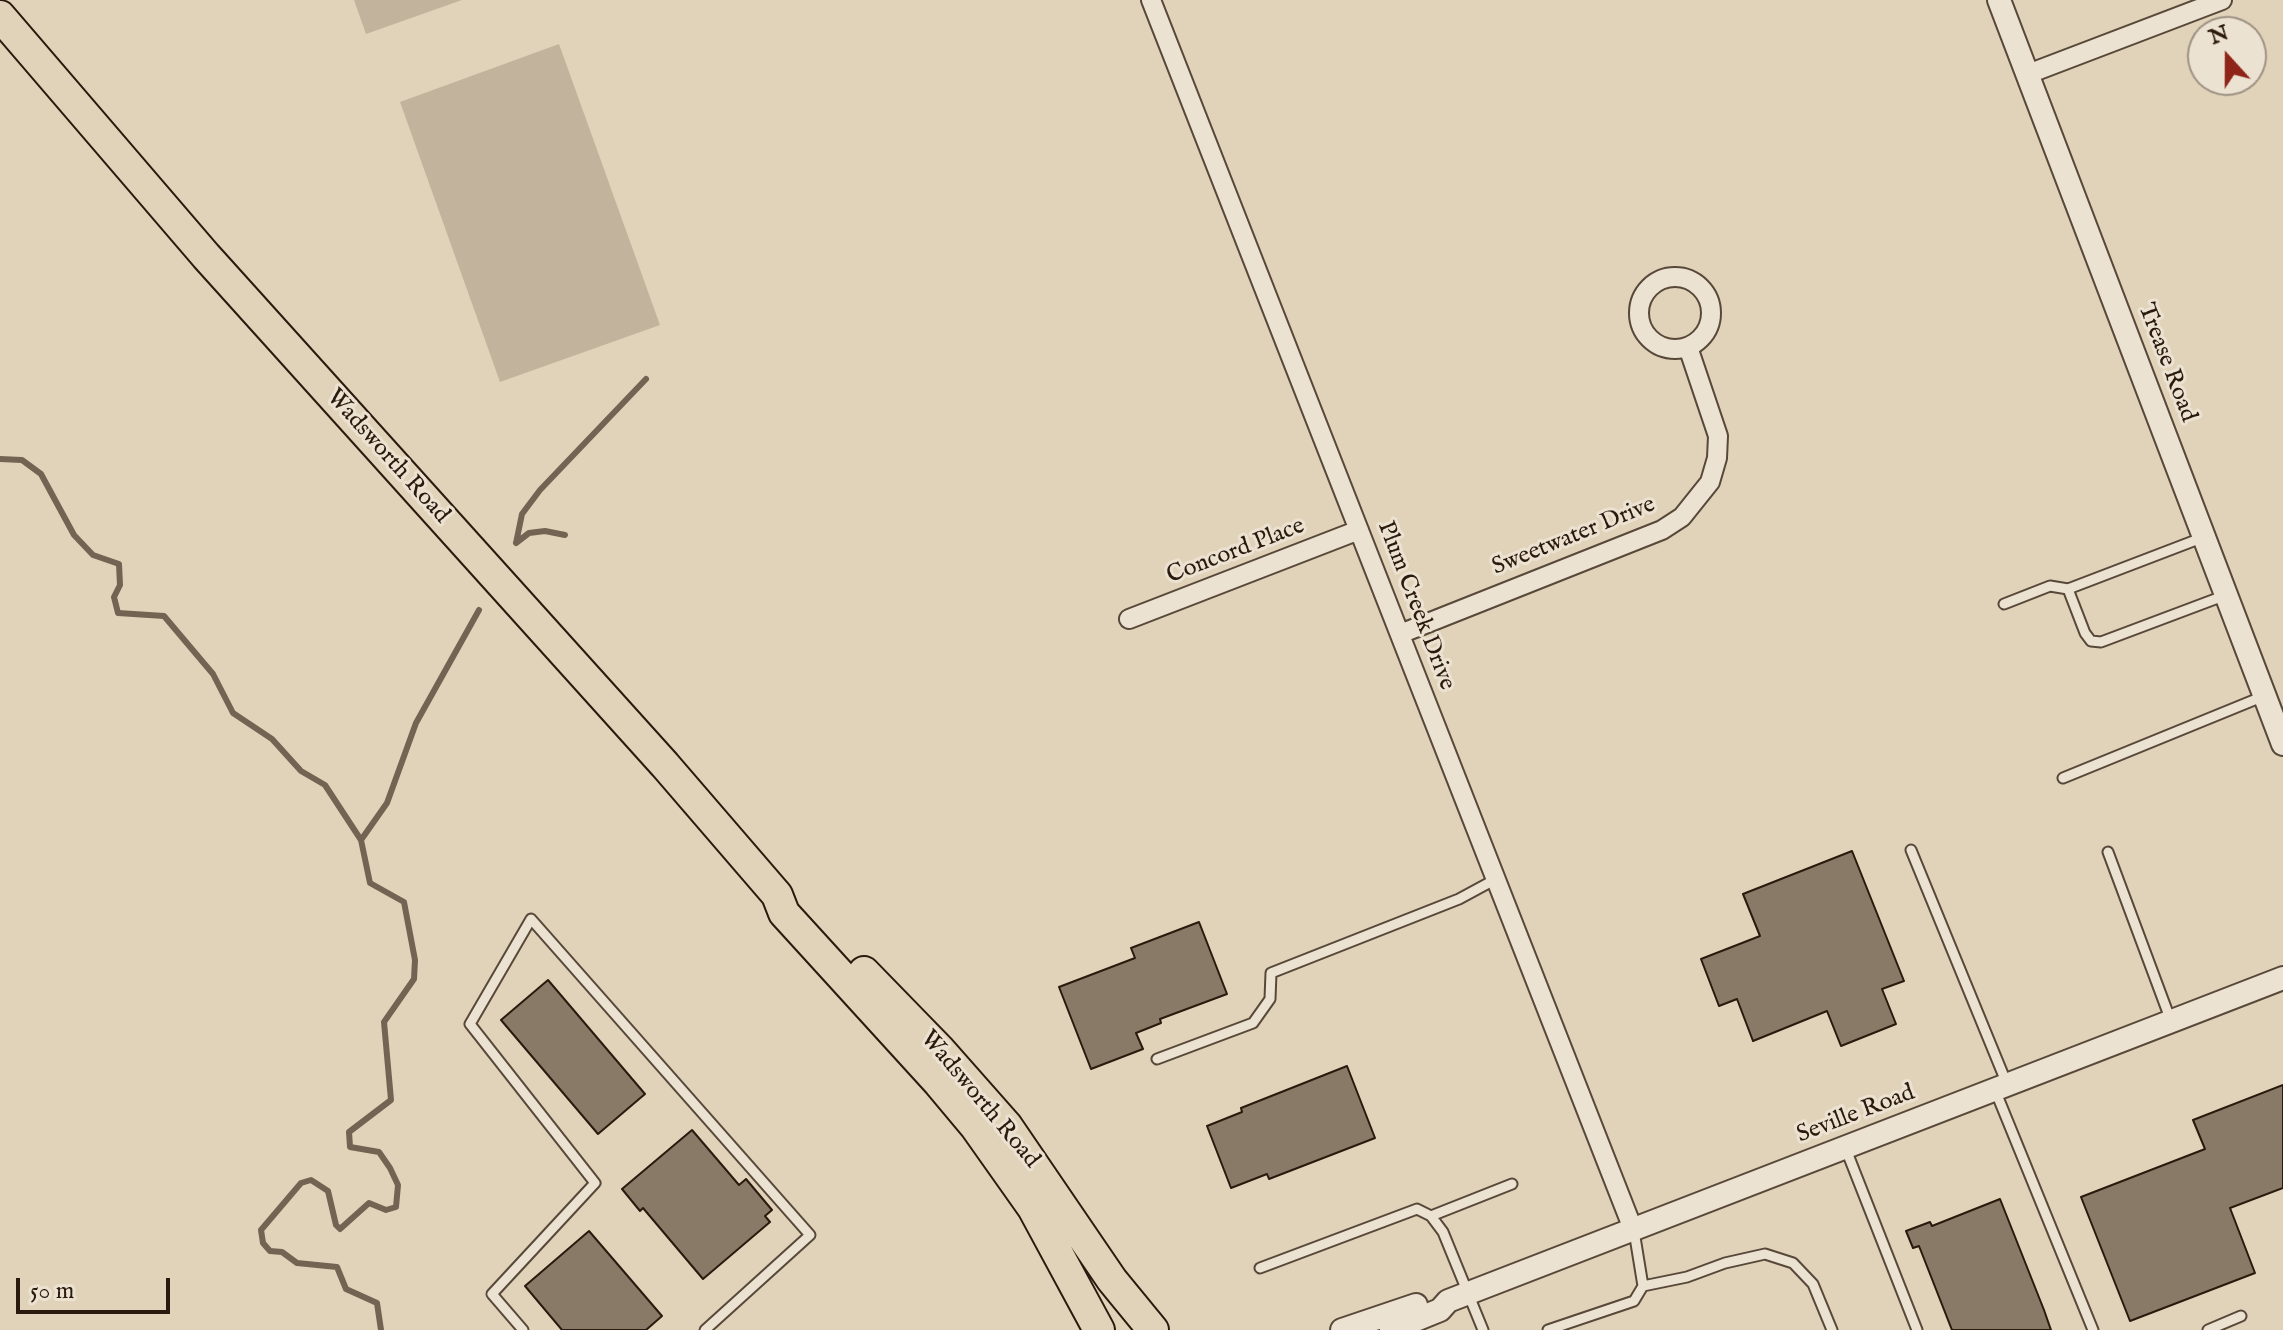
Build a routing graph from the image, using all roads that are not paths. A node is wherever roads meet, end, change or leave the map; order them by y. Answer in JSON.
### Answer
{"nodes":[{"id":1,"x":1151,"y":0,"type":"edge"},
{"id":2,"x":1999,"y":0,"type":"edge"},
{"id":3,"x":2222,"y":0,"type":"edge"},
{"id":4,"x":0,"y":16,"type":"edge"},
{"id":5,"x":2028,"y":74,"type":"junction"},
{"id":6,"x":1688,"y":347,"type":"junction"},
{"id":7,"x":1359,"y":530,"type":"junction"},
{"id":8,"x":2204,"y":537,"type":"junction"},
{"id":9,"x":2068,"y":589,"type":"junction"},
{"id":10,"x":2226,"y":594,"type":"junction"},
{"id":11,"x":2004,"y":604,"type":"dead end"},
{"id":12,"x":1129,"y":619,"type":"dead end"},
{"id":13,"x":1400,"y":634,"type":"junction"},
{"id":14,"x":2265,"y":695,"type":"junction"},
{"id":15,"x":2283,"y":744,"type":"edge"},
{"id":16,"x":2063,"y":778,"type":"dead end"},
{"id":17,"x":1911,"y":850,"type":"dead end"},
{"id":18,"x":2108,"y":852,"type":"dead end"},
{"id":19,"x":1496,"y":879,"type":"junction"},
{"id":20,"x":777,"y":895,"type":"junction"},
{"id":21,"x":2283,"y":978,"type":"edge"},
{"id":22,"x":2171,"y":1021,"type":"junction"},
{"id":23,"x":1157,"y":1059,"type":"dead end"},
{"id":24,"x":2001,"y":1087,"type":"junction"},
{"id":25,"x":1845,"y":1147,"type":"junction"},
{"id":26,"x":1512,"y":1184,"type":"dead end"},
{"id":27,"x":1431,"y":1216,"type":"junction"},
{"id":28,"x":1633,"y":1229,"type":"junction"},
{"id":29,"x":1260,"y":1268,"type":"dead end"},
{"id":30,"x":1643,"y":1286,"type":"junction"},
{"id":31,"x":1458,"y":1297,"type":"junction"},
{"id":32,"x":2241,"y":1316,"type":"dead end"},
{"id":33,"x":523,"y":1330,"type":"edge"},
{"id":34,"x":705,"y":1330,"type":"edge"},
{"id":35,"x":1099,"y":1330,"type":"edge"},
{"id":36,"x":1153,"y":1330,"type":"edge"},
{"id":37,"x":1342,"y":1330,"type":"edge"},
{"id":38,"x":1391,"y":1330,"type":"edge"},
{"id":39,"x":1483,"y":1330,"type":"edge"},
{"id":40,"x":1548,"y":1330,"type":"edge"},
{"id":41,"x":1832,"y":1330,"type":"edge"},
{"id":42,"x":1917,"y":1330,"type":"edge"},
{"id":43,"x":2093,"y":1330,"type":"edge"},
{"id":44,"x":2208,"y":1330,"type":"edge"}],
"edges":[{"from":1,"to":7,"type":"street","name":"Plum Creek Drive"},
{"from":2,"to":5,"type":"street","name":"Trease Road"},
{"from":3,"to":5,"type":"street"},
{"from":4,"to":20,"type":"highway","name":"Wadsworth Road"},
{"from":5,"to":8,"type":"street","name":"Trease Road"},
{"from":6,"to":6,"type":"street"},
{"from":6,"to":13,"type":"street","name":"Sweetwater Drive"},
{"from":7,"to":12,"type":"street","name":"Concord Place"},
{"from":7,"to":13,"type":"street","name":"Plum Creek Drive"},
{"from":8,"to":9,"type":"lane"},
{"from":8,"to":10,"type":"street","name":"Trease Road"},
{"from":9,"to":10,"type":"lane"},
{"from":9,"to":11,"type":"lane"},
{"from":10,"to":14,"type":"street","name":"Trease Road"},
{"from":13,"to":19,"type":"street","name":"Plum Creek Drive"},
{"from":14,"to":15,"type":"street","name":"Trease Road"},
{"from":14,"to":16,"type":"lane"},
{"from":17,"to":24,"type":"lane"},
{"from":18,"to":22,"type":"lane"},
{"from":19,"to":23,"type":"lane"},
{"from":19,"to":28,"type":"street","name":"Plum Creek Drive"},
{"from":20,"to":35,"type":"highway","name":"Wadsworth Road"},
{"from":20,"to":36,"type":"highway","name":"Wadsworth Road"},
{"from":21,"to":22,"type":"street","name":"Seville Road"},
{"from":22,"to":24,"type":"street","name":"Seville Road"},
{"from":24,"to":25,"type":"street","name":"Seville Road"},
{"from":24,"to":43,"type":"lane"},
{"from":25,"to":28,"type":"street","name":"Seville Road"},
{"from":25,"to":42,"type":"lane"},
{"from":26,"to":27,"type":"lane"},
{"from":27,"to":29,"type":"lane"},
{"from":27,"to":31,"type":"lane"},
{"from":28,"to":30,"type":"lane"},
{"from":28,"to":31,"type":"street","name":"Seville Road"},
{"from":30,"to":40,"type":"lane"},
{"from":30,"to":41,"type":"lane"},
{"from":31,"to":37,"type":"street","name":"Seville Road"},
{"from":31,"to":38,"type":"street","name":"Seville Road"},
{"from":31,"to":39,"type":"lane"},
{"from":32,"to":44,"type":"lane"},
{"from":33,"to":34,"type":"lane"}]}
